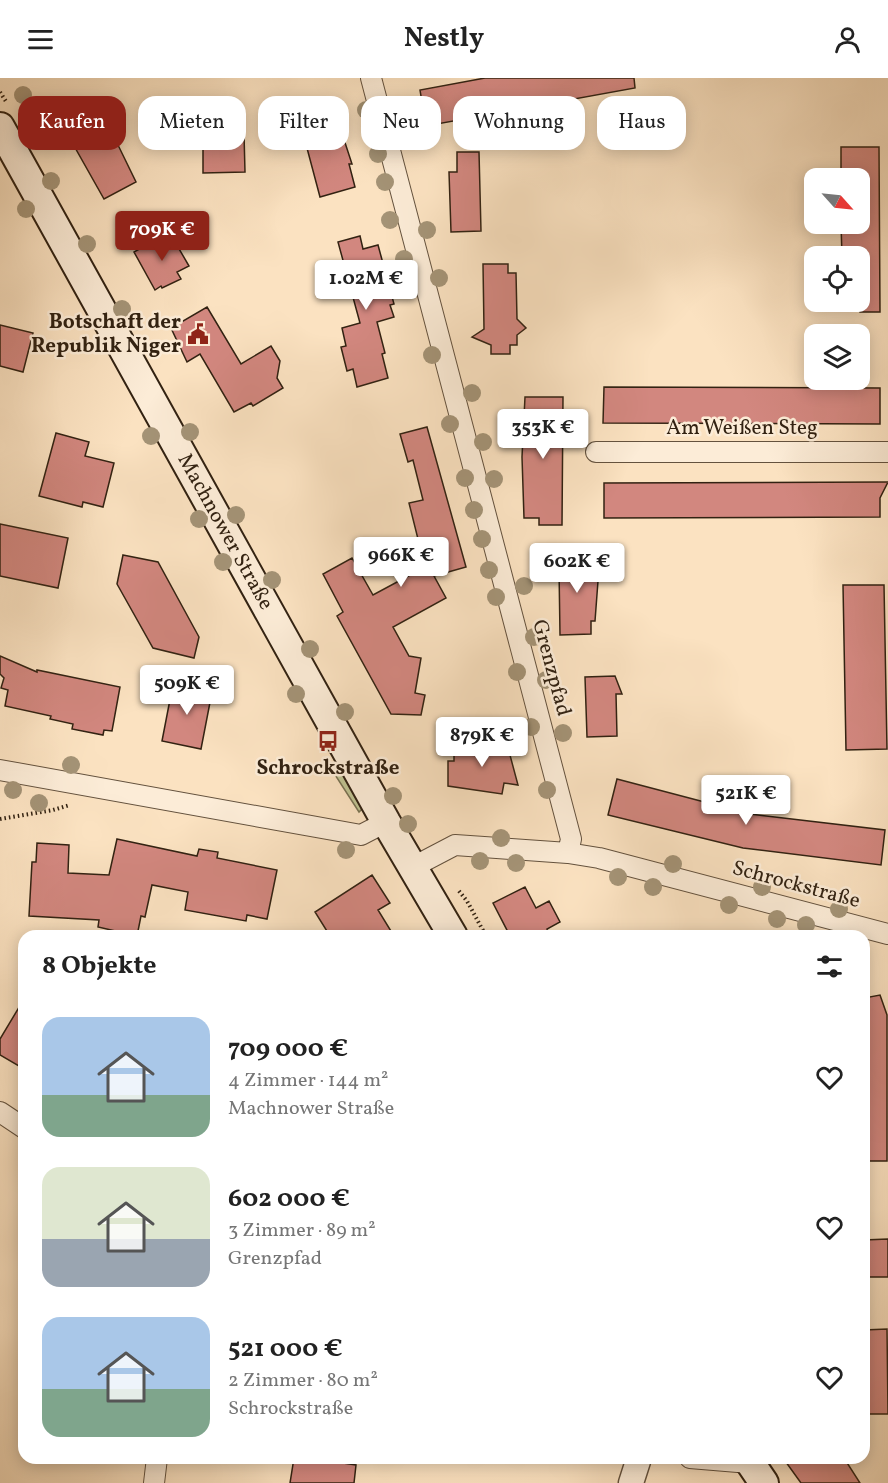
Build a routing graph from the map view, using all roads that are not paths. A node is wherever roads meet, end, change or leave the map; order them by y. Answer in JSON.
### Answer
{"nodes":[{"id":1,"x":371,"y":78,"type":"edge"},
{"id":2,"x":0,"y":127,"type":"edge"},
{"id":3,"x":596,"y":452,"type":"dead end"},
{"id":4,"x":888,"y":452,"type":"edge"},
{"id":5,"x":0,"y":770,"type":"edge"},
{"id":6,"x":386,"y":822,"type":"junction"},
{"id":7,"x":568,"y":853,"type":"junction"},
{"id":8,"x":413,"y":867,"type":"junction"},
{"id":9,"x":450,"y":930,"type":"edge"},
{"id":10,"x":888,"y":934,"type":"edge"},
{"id":11,"x":0,"y":1112,"type":"edge"},
{"id":12,"x":18,"y":1124,"type":"edge"},
{"id":13,"x":156,"y":1464,"type":"edge"},
{"id":14,"x":637,"y":1464,"type":"edge"},
{"id":15,"x":728,"y":1464,"type":"edge"},
{"id":16,"x":754,"y":1468,"type":"edge"},
{"id":17,"x":154,"y":1483,"type":"edge"},
{"id":18,"x":631,"y":1483,"type":"edge"}],
"edges":[{"from":1,"to":7,"type":"street","name":"Grenzpfad"},
{"from":2,"to":6,"type":"main road","name":"Machnower Straße"},
{"from":3,"to":4,"type":"street","name":"Am Weißen Steg"},
{"from":5,"to":6,"type":"street"},
{"from":6,"to":8,"type":"main road","name":"Machnower Straße"},
{"from":7,"to":8,"type":"street","name":"Schrockstraße"},
{"from":7,"to":10,"type":"street","name":"Schrockstraße"},
{"from":8,"to":9,"type":"main road","name":"Machnower Straße"},
{"from":11,"to":12,"type":"street"},
{"from":13,"to":17,"type":"street"},
{"from":14,"to":18,"type":"street"},
{"from":15,"to":16,"type":"street"}]}
